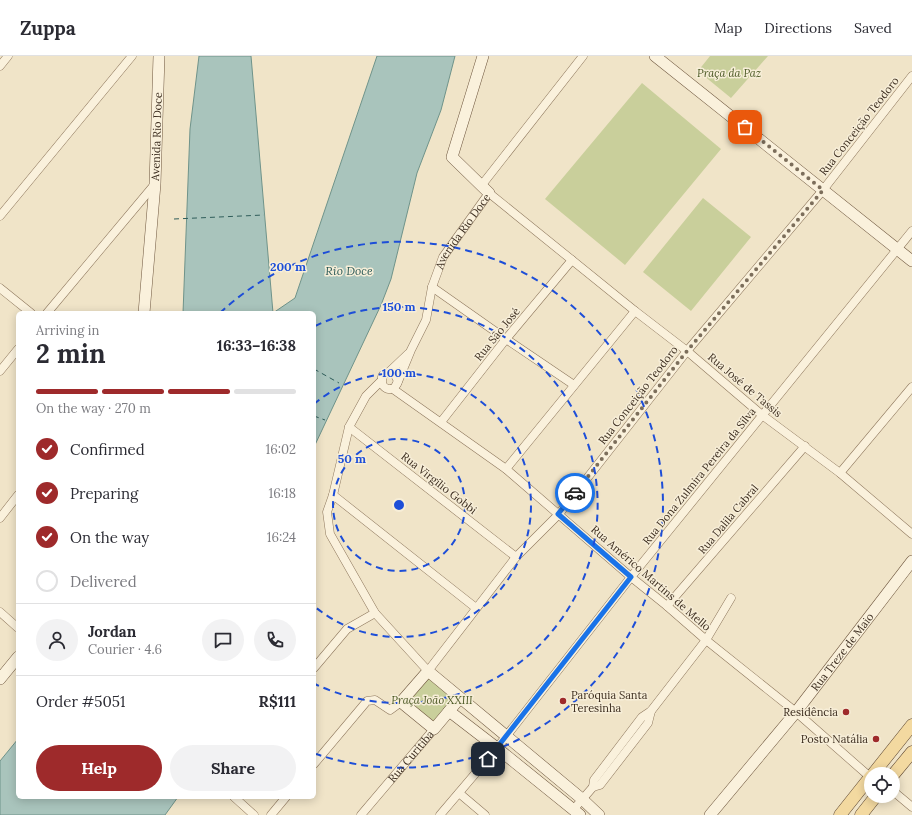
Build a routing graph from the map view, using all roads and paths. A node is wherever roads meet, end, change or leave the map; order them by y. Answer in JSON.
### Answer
{"nodes":[{"id":1,"x":8,"y":56,"type":"edge"},
{"id":2,"x":132,"y":56,"type":"edge"},
{"id":3,"x":159,"y":56,"type":"edge"},
{"id":4,"x":483,"y":56,"type":"edge"},
{"id":5,"x":584,"y":56,"type":"edge"},
{"id":6,"x":655,"y":56,"type":"edge"},
{"id":7,"x":0,"y":66,"type":"edge"},
{"id":8,"x":912,"y":76,"type":"edge"},
{"id":9,"x":155,"y":184,"type":"junction"},
{"id":10,"x":485,"y":189,"type":"junction"},
{"id":11,"x":823,"y":190,"type":"junction"},
{"id":12,"x":0,"y":216,"type":"edge"},
{"id":13,"x":912,"y":231,"type":"edge"},
{"id":14,"x":898,"y":250,"type":"junction"},
{"id":15,"x":572,"y":260,"type":"junction"},
{"id":16,"x":912,"y":261,"type":"edge"},
{"id":17,"x":432,"y":287,"type":"junction"},
{"id":18,"x":0,"y":288,"type":"edge"},
{"id":19,"x":29,"y":311,"type":"edge"},
{"id":20,"x":49,"y":311,"type":"edge"},
{"id":21,"x":144,"y":311,"type":"edge"},
{"id":22,"x":635,"y":311,"type":"junction"},
{"id":23,"x":506,"y":339,"type":"junction"},
{"id":24,"x":411,"y":350,"type":"junction"},
{"id":25,"x":16,"y":351,"type":"edge"},
{"id":26,"x":687,"y":351,"type":"junction"},
{"id":27,"x":0,"y":371,"type":"edge"},
{"id":28,"x":389,"y":372,"type":"junction"},
{"id":29,"x":381,"y":381,"type":"junction"},
{"id":30,"x":574,"y":385,"type":"junction"},
{"id":31,"x":395,"y":386,"type":"junction"},
{"id":32,"x":912,"y":387,"type":"edge"},
{"id":33,"x":762,"y":415,"type":"junction"},
{"id":34,"x":441,"y":422,"type":"junction"},
{"id":35,"x":349,"y":427,"type":"junction"},
{"id":36,"x":805,"y":446,"type":"junction"},
{"id":37,"x":506,"y":469,"type":"junction"},
{"id":38,"x":840,"y":473,"type":"junction"},
{"id":39,"x":334,"y":495,"type":"junction"},
{"id":40,"x":16,"y":498,"type":"edge"},
{"id":41,"x":558,"y":514,"type":"junction"},
{"id":42,"x":0,"y":518,"type":"edge"},
{"id":43,"x":912,"y":534,"type":"edge"},
{"id":44,"x":516,"y":557,"type":"junction"},
{"id":45,"x":912,"y":561,"type":"edge"},
{"id":46,"x":631,"y":577,"type":"junction"},
{"id":47,"x":731,"y":598,"type":"dead end"},
{"id":48,"x":667,"y":606,"type":"junction"},
{"id":49,"x":476,"y":608,"type":"junction"},
{"id":50,"x":0,"y":612,"type":"edge"},
{"id":51,"x":375,"y":613,"type":"junction"},
{"id":52,"x":16,"y":626,"type":"edge"},
{"id":53,"x":706,"y":640,"type":"junction"},
{"id":54,"x":16,"y":659,"type":"edge"},
{"id":55,"x":316,"y":666,"type":"edge"},
{"id":56,"x":428,"y":672,"type":"junction"},
{"id":57,"x":0,"y":679,"type":"edge"},
{"id":58,"x":460,"y":698,"type":"junction"},
{"id":59,"x":401,"y":702,"type":"junction"},
{"id":60,"x":449,"y":711,"type":"junction"},
{"id":61,"x":796,"y":712,"type":"junction"},
{"id":62,"x":912,"y":725,"type":"edge"},
{"id":63,"x":434,"y":729,"type":"junction"},
{"id":64,"x":506,"y":736,"type":"junction"},
{"id":65,"x":497,"y":748,"type":"junction"},
{"id":66,"x":912,"y":752,"type":"edge"},
{"id":67,"x":316,"y":762,"type":"edge"},
{"id":68,"x":878,"y":767,"type":"edge"},
{"id":69,"x":900,"y":767,"type":"edge"},
{"id":70,"x":864,"y":770,"type":"edge"},
{"id":71,"x":864,"y":785,"type":"edge"},
{"id":72,"x":459,"y":793,"type":"junction"},
{"id":73,"x":900,"y":797,"type":"edge"},
{"id":74,"x":236,"y":799,"type":"edge"},
{"id":75,"x":284,"y":799,"type":"edge"},
{"id":76,"x":582,"y":799,"type":"junction"},
{"id":77,"x":870,"y":803,"type":"edge"},
{"id":78,"x":912,"y":807,"type":"edge"},
{"id":79,"x":577,"y":812,"type":"edge"},
{"id":80,"x":254,"y":815,"type":"edge"},
{"id":81,"x":271,"y":815,"type":"edge"},
{"id":82,"x":361,"y":815,"type":"edge"},
{"id":83,"x":440,"y":815,"type":"edge"},
{"id":84,"x":485,"y":815,"type":"edge"},
{"id":85,"x":599,"y":815,"type":"edge"},
{"id":86,"x":710,"y":815,"type":"edge"},
{"id":87,"x":840,"y":815,"type":"edge"},
{"id":88,"x":861,"y":815,"type":"edge"}],
"edges":[{"from":1,"to":7,"type":"street"},
{"from":2,"to":12,"type":"street"},
{"from":3,"to":9,"type":"street","name":"Avenida Rio Doce"},
{"from":4,"to":10,"type":"street","name":"Avenida Rio Doce"},
{"from":5,"to":10,"type":"street"},
{"from":6,"to":11,"type":"street"},
{"from":8,"to":11,"type":"street","name":"Rua Conceição Teodoro"},
{"from":9,"to":20,"type":"street"},
{"from":9,"to":21,"type":"street","name":"Avenida Rio Doce"},
{"from":10,"to":15,"type":"street","name":"Rua José de Tassis"},
{"from":10,"to":17,"type":"street","name":"Avenida Rio Doce"},
{"from":11,"to":14,"type":"street"},
{"from":11,"to":26,"type":"street","name":"Rua Conceição Teodoro"},
{"from":13,"to":14,"type":"street","name":"Rua Dona Zulmira Pereira da Silva"},
{"from":14,"to":16,"type":"street"},
{"from":14,"to":33,"type":"street","name":"Rua Dona Zulmira Pereira da Silva"},
{"from":15,"to":22,"type":"street","name":"Rua José de Tassis"},
{"from":15,"to":23,"type":"street","name":"Rua São José"},
{"from":17,"to":23,"type":"street"},
{"from":17,"to":24,"type":"street","name":"Avenida Rio Doce"},
{"from":18,"to":19,"type":"street"},
{"from":22,"to":26,"type":"street","name":"Rua José de Tassis"},
{"from":22,"to":30,"type":"street"},
{"from":23,"to":30,"type":"street"},
{"from":23,"to":34,"type":"street","name":"Rua São José"},
{"from":24,"to":28,"type":"street","name":"Avenida Rio Doce"},
{"from":24,"to":31,"type":"street","name":"Avenida Rio Doce"},
{"from":25,"to":27,"type":"street"},
{"from":26,"to":33,"type":"street","name":"Rua José de Tassis"},
{"from":26,"to":41,"type":"street","name":"Rua Conceição Teodoro"},
{"from":28,"to":29,"type":"street","name":"Avenida Rio Doce"},
{"from":28,"to":31,"type":"street"},
{"from":29,"to":31,"type":"street"},
{"from":29,"to":35,"type":"street","name":"Avenida Rio Doce"},
{"from":30,"to":37,"type":"street"},
{"from":31,"to":34,"type":"street","name":"Rua Américo Martins de Mello"},
{"from":32,"to":38,"type":"street"},
{"from":33,"to":36,"type":"street","name":"Rua José de Tassis"},
{"from":33,"to":46,"type":"street","name":"Rua Dona Zulmira Pereira da Silva"},
{"from":34,"to":37,"type":"street","name":"Rua Américo Martins de Mello"},
{"from":35,"to":39,"type":"street","name":"Avenida Rio Doce"},
{"from":35,"to":44,"type":"street","name":"Rua Virgílio Gobbi"},
{"from":36,"to":38,"type":"street","name":"Rua José de Tassis"},
{"from":36,"to":48,"type":"street","name":"Rua Dalila Cabral"},
{"from":37,"to":41,"type":"street","name":"Rua Américo Martins de Mello"},
{"from":38,"to":43,"type":"street","name":"Rua José de Tassis"},
{"from":39,"to":49,"type":"street"},
{"from":39,"to":51,"type":"street","name":"Avenida Rio Doce"},
{"from":40,"to":42,"type":"street"},
{"from":41,"to":44,"type":"street","name":"Rua Conceição Teodoro"},
{"from":41,"to":46,"type":"street","name":"Rua Américo Martins de Mello"},
{"from":44,"to":49,"type":"street","name":"Rua Conceição Teodoro"},
{"from":45,"to":61,"type":"street","name":"Rua Treze de Maio"},
{"from":46,"to":48,"type":"street","name":"Rua Américo Martins de Mello"},
{"from":46,"to":64,"type":"street","name":"Rua Dona Zulmira Pereira da Silva"},
{"from":47,"to":53,"type":"street"},
{"from":48,"to":53,"type":"street","name":"Rua Américo Martins de Mello"},
{"from":49,"to":56,"type":"street","name":"Rua Conceição Teodoro"},
{"from":50,"to":52,"type":"street"},
{"from":51,"to":55,"type":"street"},
{"from":51,"to":56,"type":"street"},
{"from":53,"to":61,"type":"street","name":"Rua Américo Martins de Mello"},
{"from":53,"to":76,"type":"street"},
{"from":54,"to":57,"type":"street"},
{"from":56,"to":58,"type":"street"},
{"from":56,"to":59,"type":"street"},
{"from":58,"to":60,"type":"street","name":"Rua Curitiba"},
{"from":58,"to":64,"type":"street"},
{"from":59,"to":63,"type":"street"},
{"from":59,"to":67,"type":"street"},
{"from":60,"to":63,"type":"street","name":"Rua Curitiba"},
{"from":60,"to":65,"type":"street"},
{"from":61,"to":70,"type":"street","name":"Rua Américo Martins de Mello"},
{"from":61,"to":86,"type":"street","name":"Rua Treze de Maio"},
{"from":62,"to":68,"type":"main road"},
{"from":63,"to":82,"type":"street","name":"Rua Curitiba"},
{"from":64,"to":65,"type":"street","name":"Rua Dona Zulmira Pereira da Silva"},
{"from":64,"to":76,"type":"street"},
{"from":65,"to":72,"type":"street","name":"Rua Dona Zulmira Pereira da Silva"},
{"from":65,"to":79,"type":"street"},
{"from":66,"to":69,"type":"main road"},
{"from":71,"to":87,"type":"main road"},
{"from":72,"to":83,"type":"street","name":"Rua Dona Zulmira Pereira da Silva"},
{"from":72,"to":84,"type":"street"},
{"from":73,"to":78,"type":"street"},
{"from":74,"to":80,"type":"street"},
{"from":75,"to":81,"type":"street"},
{"from":76,"to":79,"type":"street"},
{"from":76,"to":85,"type":"street"},
{"from":77,"to":88,"type":"main road"}]}
